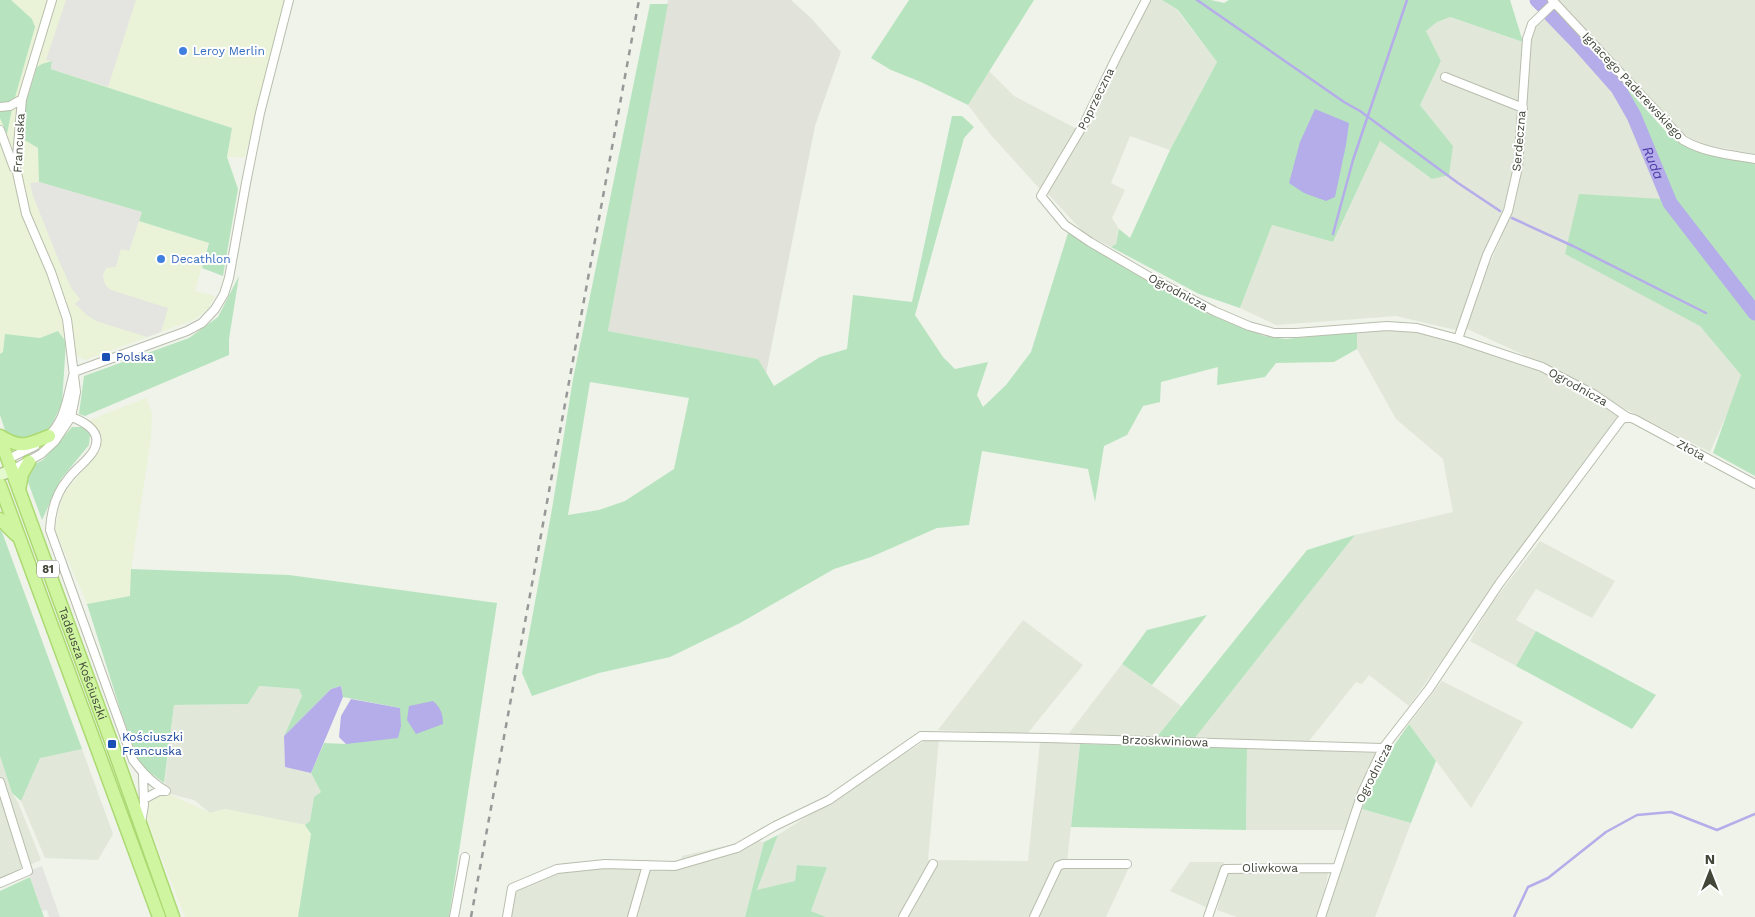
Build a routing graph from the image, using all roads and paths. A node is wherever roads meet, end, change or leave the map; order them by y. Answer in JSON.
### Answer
{"nodes":[{"id":1,"x":52,"y":0,"type":"edge"},
{"id":2,"x":289,"y":0,"type":"edge"},
{"id":3,"x":1146,"y":0,"type":"edge"},
{"id":4,"x":1553,"y":1,"type":"edge"},
{"id":5,"x":1445,"y":77,"type":"dead end"},
{"id":6,"x":22,"y":99,"type":"junction"},
{"id":7,"x":0,"y":107,"type":"edge"},
{"id":8,"x":1523,"y":108,"type":"junction"},
{"id":9,"x":0,"y":130,"type":"edge"},
{"id":10,"x":1755,"y":159,"type":"edge"},
{"id":11,"x":17,"y":174,"type":"junction"},
{"id":12,"x":1041,"y":196,"type":"joint"},
{"id":13,"x":1458,"y":339,"type":"junction"},
{"id":14,"x":74,"y":372,"type":"junction"},
{"id":15,"x":68,"y":415,"type":"junction"},
{"id":16,"x":1627,"y":417,"type":"junction"},
{"id":17,"x":49,"y":436,"type":"junction"},
{"id":18,"x":0,"y":437,"type":"edge"},
{"id":19,"x":29,"y":462,"type":"junction"},
{"id":20,"x":5,"y":467,"type":"edge"},
{"id":21,"x":1755,"y":484,"type":"edge"},
{"id":22,"x":0,"y":486,"type":"edge"},
{"id":23,"x":19,"y":490,"type":"junction"},
{"id":24,"x":0,"y":519,"type":"edge"},
{"id":25,"x":19,"y":538,"type":"junction"},
{"id":26,"x":1384,"y":748,"type":"junction"},
{"id":27,"x":143,"y":775,"type":"junction"},
{"id":28,"x":0,"y":782,"type":"edge"},
{"id":29,"x":144,"y":799,"type":"junction"},
{"id":30,"x":140,"y":828,"type":"junction"},
{"id":31,"x":465,"y":857,"type":"dead end"},
{"id":32,"x":933,"y":864,"type":"dead end"},
{"id":33,"x":1127,"y":864,"type":"dead end"},
{"id":34,"x":647,"y":865,"type":"junction"},
{"id":35,"x":1336,"y":868,"type":"junction"},
{"id":36,"x":0,"y":883,"type":"edge"},
{"id":37,"x":159,"y":917,"type":"edge"},
{"id":38,"x":173,"y":917,"type":"edge"},
{"id":39,"x":454,"y":917,"type":"edge"},
{"id":40,"x":507,"y":917,"type":"edge"},
{"id":41,"x":632,"y":917,"type":"edge"},
{"id":42,"x":903,"y":917,"type":"edge"},
{"id":43,"x":1034,"y":917,"type":"edge"},
{"id":44,"x":1208,"y":917,"type":"edge"},
{"id":45,"x":1321,"y":917,"type":"edge"}],
"edges":[{"from":1,"to":6,"type":"street","name":"Francuska"},
{"from":2,"to":14,"type":"street"},
{"from":3,"to":12,"type":"street","name":"Poprzeczna"},
{"from":4,"to":8,"type":"street","name":"Serdeczna"},
{"from":4,"to":10,"type":"street","name":"Ignacego Paderewskiego"},
{"from":5,"to":8,"type":"street"},
{"from":6,"to":7,"type":"street"},
{"from":6,"to":11,"type":"street","name":"Francuska"},
{"from":8,"to":13,"type":"street","name":"Serdeczna"},
{"from":9,"to":11,"type":"street"},
{"from":11,"to":14,"type":"street","name":"Francuska"},
{"from":12,"to":13,"type":"street","name":"Ogrodnicza"},
{"from":13,"to":16,"type":"street","name":"Ogrodnicza"},
{"from":14,"to":15,"type":"street","name":"Francuska"},
{"from":15,"to":17,"type":"street","name":"Francuska"},
{"from":15,"to":19,"type":"street","name":"Francuska"},
{"from":15,"to":27,"type":"street"},
{"from":16,"to":21,"type":"street","name":"Złota"},
{"from":16,"to":26,"type":"street","name":"Ogrodnicza"},
{"from":17,"to":18,"type":"main road"},
{"from":17,"to":20,"type":"street","name":"Francuska"},
{"from":18,"to":20,"type":"main road","name":"Tadeusza Kościuszki","number":"81"},
{"from":19,"to":20,"type":"street","name":"Francuska"},
{"from":19,"to":23,"type":"main road"},
{"from":20,"to":23,"type":"main road","name":"Tadeusza Kościuszki","number":"81"},
{"from":22,"to":25,"type":"main road","name":"Tadeusza Kościuszki","number":"81"},
{"from":23,"to":30,"type":"main road","name":"Tadeusza Kościuszki","number":"81"},
{"from":24,"to":25,"type":"main road"},
{"from":25,"to":37,"type":"main road","name":"Tadeusza Kościuszki","number":"81"},
{"from":26,"to":34,"type":"street","name":"Brzoskwiniowa"},
{"from":26,"to":35,"type":"street","name":"Ogrodnicza"},
{"from":27,"to":29,"type":"street"},
{"from":27,"to":29,"type":"street"},
{"from":28,"to":36,"type":"street"},
{"from":29,"to":30,"type":"street"},
{"from":30,"to":38,"type":"main road","name":"Tadeusza Kościuszki","number":"81"},
{"from":31,"to":39,"type":"street"},
{"from":32,"to":42,"type":"street"},
{"from":33,"to":43,"type":"street"},
{"from":34,"to":40,"type":"street","name":"Brzoskwiniowa"},
{"from":34,"to":41,"type":"street"},
{"from":35,"to":44,"type":"street","name":"Oliwkowa"},
{"from":35,"to":45,"type":"street","name":"Ogrodnicza"}]}
